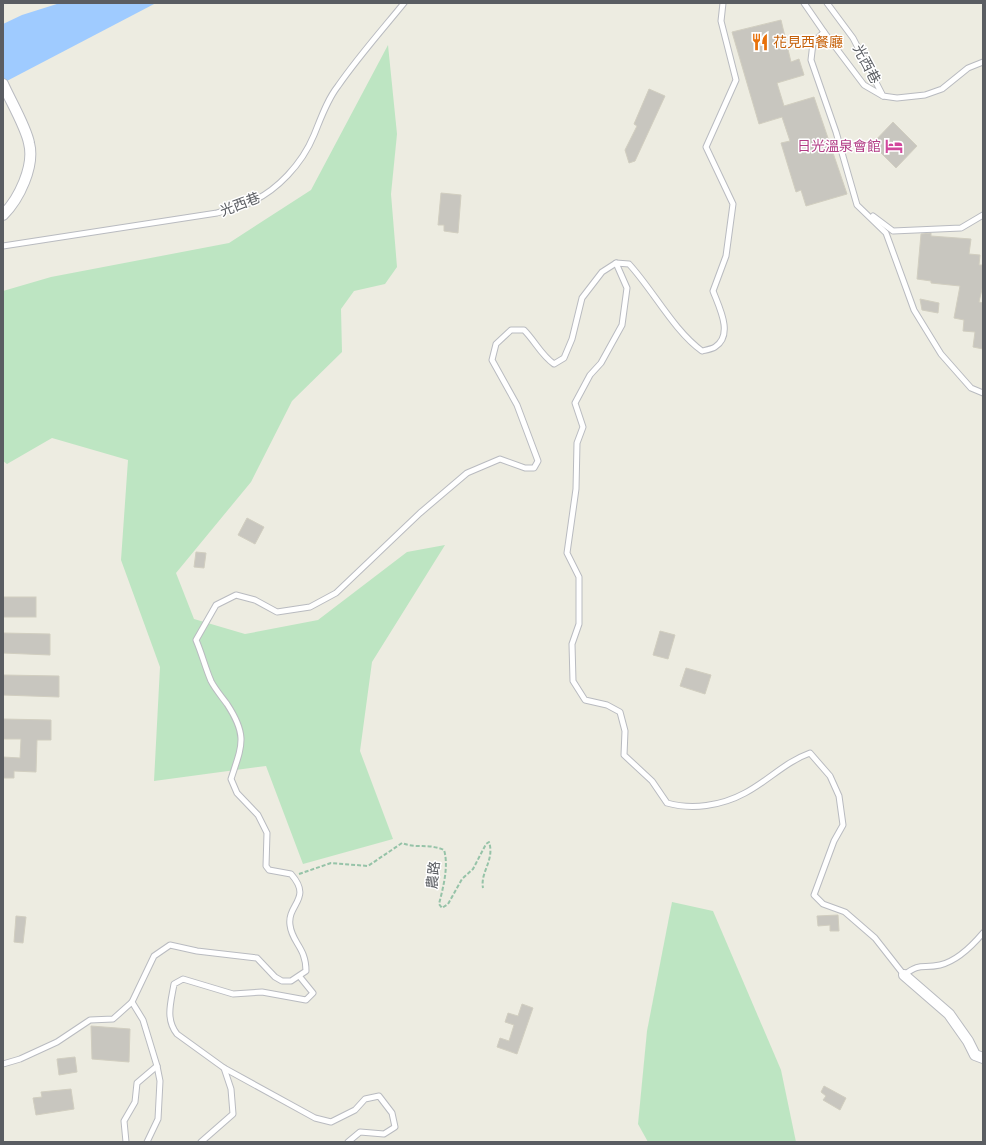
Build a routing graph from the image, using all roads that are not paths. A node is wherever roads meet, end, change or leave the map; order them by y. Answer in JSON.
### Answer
{"nodes":[{"id":1,"x":404,"y":3,"type":"edge"},
{"id":2,"x":723,"y":3,"type":"edge"},
{"id":3,"x":804,"y":3,"type":"edge"},
{"id":4,"x":827,"y":3,"type":"edge"},
{"id":5,"x":824,"y":32,"type":"junction"},
{"id":6,"x":983,"y":62,"type":"edge"},
{"id":7,"x":4,"y":86,"type":"edge"},
{"id":8,"x":883,"y":96,"type":"junction"},
{"id":9,"x":857,"y":205,"type":"junction"},
{"id":10,"x":983,"y":215,"type":"edge"},
{"id":11,"x":3,"y":216,"type":"edge"},
{"id":12,"x":3,"y":246,"type":"edge"},
{"id":13,"x":616,"y":263,"type":"junction"},
{"id":14,"x":983,"y":393,"type":"edge"},
{"id":15,"x":983,"y":933,"type":"edge"},
{"id":16,"x":904,"y":975,"type":"junction"},
{"id":17,"x":300,"y":977,"type":"junction"},
{"id":18,"x":132,"y":1002,"type":"junction"},
{"id":19,"x":983,"y":1058,"type":"edge"},
{"id":20,"x":3,"y":1064,"type":"edge"},
{"id":21,"x":157,"y":1066,"type":"junction"},
{"id":22,"x":224,"y":1068,"type":"junction"},
{"id":23,"x":126,"y":1142,"type":"edge"},
{"id":24,"x":147,"y":1142,"type":"edge"},
{"id":25,"x":201,"y":1142,"type":"edge"},
{"id":26,"x":348,"y":1142,"type":"edge"}],
"edges":[{"from":1,"to":12,"type":"lane","name":"光西巷"},
{"from":2,"to":13,"type":"lane"},
{"from":3,"to":5,"type":"lane"},
{"from":4,"to":8,"type":"lane","name":"光西巷"},
{"from":5,"to":8,"type":"lane"},
{"from":5,"to":9,"type":"lane"},
{"from":6,"to":8,"type":"lane","name":"光西巷"},
{"from":7,"to":11,"type":"street"},
{"from":9,"to":10,"type":"lane"},
{"from":9,"to":14,"type":"lane"},
{"from":13,"to":16,"type":"lane"},
{"from":13,"to":17,"type":"lane"},
{"from":15,"to":16,"type":"lane"},
{"from":16,"to":19,"type":"street"},
{"from":17,"to":18,"type":"lane"},
{"from":17,"to":22,"type":"lane"},
{"from":18,"to":20,"type":"lane"},
{"from":18,"to":21,"type":"lane"},
{"from":21,"to":23,"type":"lane"},
{"from":21,"to":24,"type":"lane"},
{"from":22,"to":25,"type":"lane"},
{"from":22,"to":26,"type":"lane"}]}
